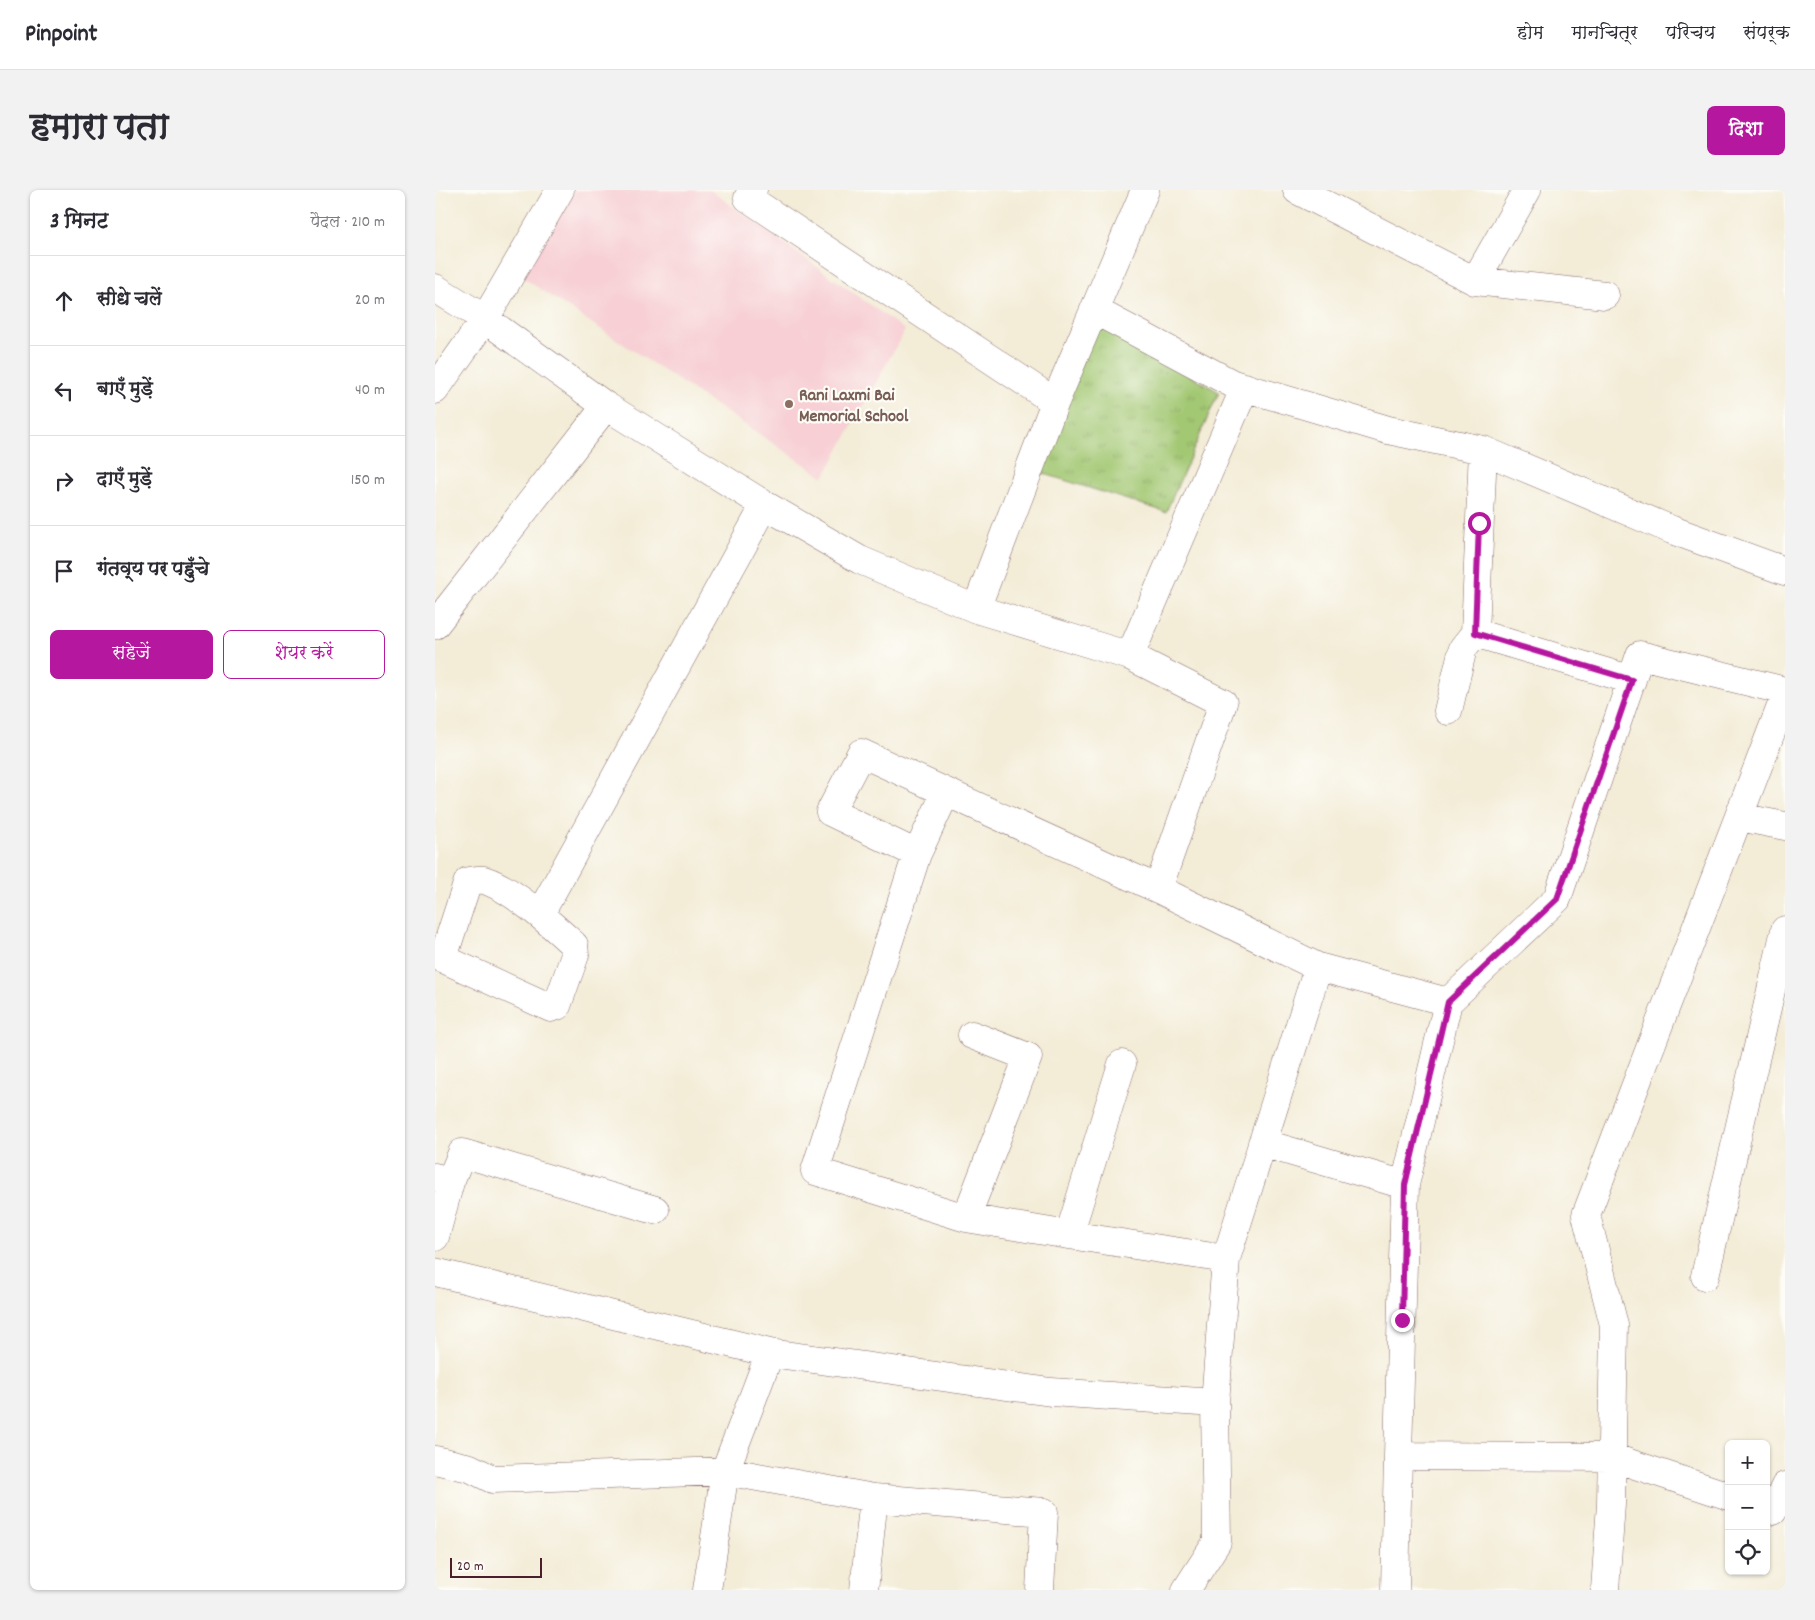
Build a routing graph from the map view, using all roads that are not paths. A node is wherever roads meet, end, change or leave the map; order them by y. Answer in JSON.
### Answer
{"nodes":[{"id":1,"x":560,"y":190,"type":"edge"},
{"id":2,"x":753,"y":190,"type":"edge"},
{"id":3,"x":1145,"y":190,"type":"edge"},
{"id":4,"x":1297,"y":190,"type":"edge"},
{"id":5,"x":1527,"y":190,"type":"edge"},
{"id":6,"x":1475,"y":281,"type":"junction"},
{"id":7,"x":435,"y":288,"type":"edge"},
{"id":8,"x":1605,"y":294,"type":"dead end"},
{"id":9,"x":1094,"y":310,"type":"junction"},
{"id":10,"x":485,"y":319,"type":"junction"},
{"id":11,"x":1245,"y":387,"type":"junction"},
{"id":12,"x":435,"y":390,"type":"edge"},
{"id":13,"x":1055,"y":402,"type":"junction"},
{"id":14,"x":606,"y":406,"type":"junction"},
{"id":15,"x":1483,"y":450,"type":"junction"},
{"id":16,"x":765,"y":505,"type":"junction"},
{"id":17,"x":1785,"y":571,"type":"edge"},
{"id":18,"x":976,"y":609,"type":"junction"},
{"id":19,"x":435,"y":624,"type":"edge"},
{"id":20,"x":1475,"y":633,"type":"junction"},
{"id":21,"x":1130,"y":656,"type":"junction"},
{"id":22,"x":1632,"y":680,"type":"junction"},
{"id":23,"x":1785,"y":691,"type":"edge"},
{"id":24,"x":1785,"y":696,"type":"edge"},
{"id":25,"x":1447,"y":711,"type":"dead end"},
{"id":26,"x":946,"y":792,"type":"junction"},
{"id":27,"x":1739,"y":817,"type":"junction"},
{"id":28,"x":1785,"y":826,"type":"edge"},
{"id":29,"x":917,"y":854,"type":"junction"},
{"id":30,"x":1158,"y":889,"type":"junction"},
{"id":31,"x":540,"y":914,"type":"junction"},
{"id":32,"x":1785,"y":930,"type":"edge"},
{"id":33,"x":439,"y":956,"type":"edge"},
{"id":34,"x":1318,"y":967,"type":"junction"},
{"id":35,"x":1448,"y":1002,"type":"junction"},
{"id":36,"x":972,"y":1035,"type":"dead end"},
{"id":37,"x":1122,"y":1064,"type":"dead end"},
{"id":38,"x":1262,"y":1143,"type":"junction"},
{"id":39,"x":443,"y":1179,"type":"edge"},
{"id":40,"x":1405,"y":1185,"type":"junction"},
{"id":41,"x":655,"y":1210,"type":"dead end"},
{"id":42,"x":966,"y":1218,"type":"junction"},
{"id":43,"x":1069,"y":1236,"type":"junction"},
{"id":44,"x":435,"y":1237,"type":"edge"},
{"id":45,"x":1226,"y":1259,"type":"junction"},
{"id":46,"x":435,"y":1272,"type":"edge"},
{"id":47,"x":1705,"y":1276,"type":"dead end"},
{"id":48,"x":770,"y":1353,"type":"junction"},
{"id":49,"x":1215,"y":1403,"type":"junction"},
{"id":50,"x":1398,"y":1456,"type":"junction"},
{"id":51,"x":1611,"y":1457,"type":"junction"},
{"id":52,"x":435,"y":1460,"type":"edge"},
{"id":53,"x":725,"y":1471,"type":"junction"},
{"id":54,"x":1785,"y":1486,"type":"edge"},
{"id":55,"x":1725,"y":1495,"type":"edge"},
{"id":56,"x":874,"y":1498,"type":"junction"},
{"id":57,"x":1775,"y":1511,"type":"edge"},
{"id":58,"x":707,"y":1590,"type":"edge"},
{"id":59,"x":865,"y":1590,"type":"edge"},
{"id":60,"x":1041,"y":1590,"type":"edge"},
{"id":61,"x":1186,"y":1590,"type":"edge"},
{"id":62,"x":1395,"y":1590,"type":"edge"},
{"id":63,"x":1606,"y":1590,"type":"edge"}],
"edges":[{"from":1,"to":10,"type":"street"},
{"from":2,"to":13,"type":"street"},
{"from":3,"to":9,"type":"street"},
{"from":4,"to":6,"type":"street"},
{"from":5,"to":6,"type":"street"},
{"from":6,"to":8,"type":"street"},
{"from":7,"to":10,"type":"street"},
{"from":9,"to":11,"type":"street"},
{"from":9,"to":13,"type":"street"},
{"from":10,"to":12,"type":"street"},
{"from":10,"to":14,"type":"street"},
{"from":11,"to":15,"type":"street"},
{"from":11,"to":21,"type":"street"},
{"from":13,"to":18,"type":"street"},
{"from":14,"to":16,"type":"street"},
{"from":14,"to":19,"type":"street"},
{"from":15,"to":17,"type":"street"},
{"from":15,"to":20,"type":"street"},
{"from":16,"to":18,"type":"street"},
{"from":16,"to":31,"type":"street"},
{"from":18,"to":21,"type":"street"},
{"from":20,"to":22,"type":"street"},
{"from":20,"to":25,"type":"street"},
{"from":21,"to":30,"type":"street"},
{"from":22,"to":23,"type":"street"},
{"from":22,"to":35,"type":"street"},
{"from":24,"to":27,"type":"street"},
{"from":26,"to":29,"type":"street"},
{"from":26,"to":29,"type":"street"},
{"from":26,"to":30,"type":"street"},
{"from":27,"to":28,"type":"street"},
{"from":27,"to":51,"type":"street"},
{"from":29,"to":42,"type":"street"},
{"from":30,"to":34,"type":"street"},
{"from":31,"to":33,"type":"street"},
{"from":31,"to":33,"type":"street"},
{"from":32,"to":47,"type":"street"},
{"from":34,"to":35,"type":"street"},
{"from":34,"to":38,"type":"street"},
{"from":35,"to":40,"type":"street"},
{"from":36,"to":42,"type":"street"},
{"from":37,"to":43,"type":"street"},
{"from":38,"to":40,"type":"street"},
{"from":38,"to":45,"type":"street"},
{"from":39,"to":41,"type":"street"},
{"from":39,"to":44,"type":"street"},
{"from":40,"to":50,"type":"street"},
{"from":42,"to":43,"type":"street"},
{"from":43,"to":45,"type":"street"},
{"from":45,"to":49,"type":"street"},
{"from":46,"to":48,"type":"street"},
{"from":48,"to":49,"type":"street"},
{"from":48,"to":53,"type":"street"},
{"from":49,"to":61,"type":"street"},
{"from":50,"to":51,"type":"street"},
{"from":50,"to":62,"type":"street"},
{"from":51,"to":55,"type":"street"},
{"from":51,"to":63,"type":"street"},
{"from":52,"to":53,"type":"street"},
{"from":53,"to":56,"type":"street"},
{"from":53,"to":58,"type":"street"},
{"from":54,"to":57,"type":"street"},
{"from":56,"to":59,"type":"street"},
{"from":56,"to":60,"type":"street"}]}
